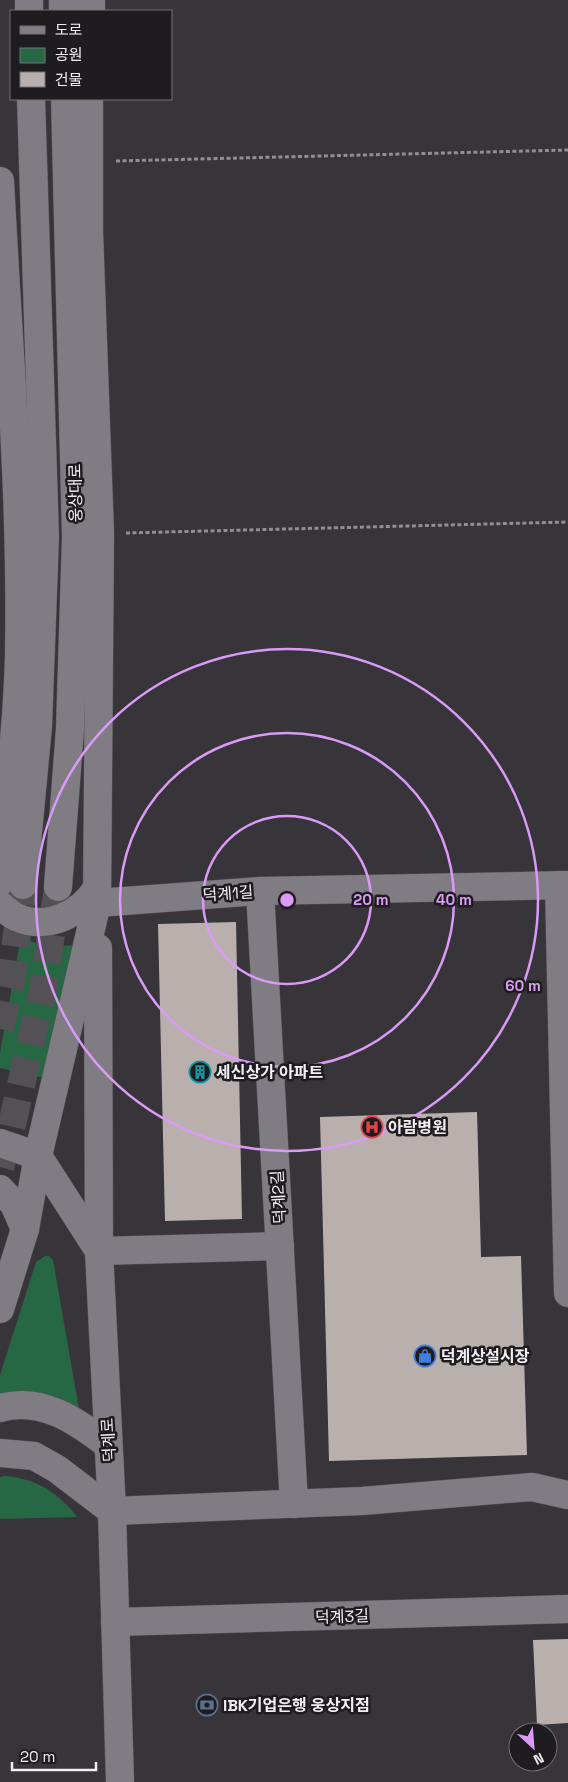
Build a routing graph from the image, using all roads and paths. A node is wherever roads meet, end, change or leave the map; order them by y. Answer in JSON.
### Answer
{"nodes":[{"id":1,"x":32,"y":100,"type":"edge"},
{"id":2,"x":65,"y":100,"type":"edge"},
{"id":3,"x":89,"y":100,"type":"edge"},
{"id":4,"x":568,"y":150,"type":"edge"},
{"id":5,"x":88,"y":161,"type":"junction"},
{"id":6,"x":0,"y":181,"type":"edge"},
{"id":7,"x":568,"y":522,"type":"edge"},
{"id":8,"x":100,"y":534,"type":"junction"},
{"id":9,"x":11,"y":883,"type":"edge"},
{"id":10,"x":563,"y":885,"type":"edge"},
{"id":11,"x":58,"y":887,"type":"tunnel mouth"},
{"id":12,"x":260,"y":891,"type":"junction"},
{"id":13,"x":97,"y":896,"type":"junction"},
{"id":14,"x":0,"y":905,"type":"edge"},
{"id":15,"x":0,"y":1143,"type":"edge"},
{"id":16,"x":38,"y":1156,"type":"junction"},
{"id":17,"x":0,"y":1188,"type":"edge"},
{"id":18,"x":25,"y":1229,"type":"junction"},
{"id":19,"x":280,"y":1246,"type":"junction"},
{"id":20,"x":99,"y":1251,"type":"junction"},
{"id":21,"x":568,"y":1293,"type":"edge"},
{"id":22,"x":0,"y":1309,"type":"edge"},
{"id":23,"x":0,"y":1408,"type":"edge"},
{"id":24,"x":108,"y":1445,"type":"junction"},
{"id":25,"x":0,"y":1453,"type":"edge"},
{"id":26,"x":568,"y":1495,"type":"edge"},
{"id":27,"x":294,"y":1504,"type":"junction"},
{"id":28,"x":112,"y":1512,"type":"junction"},
{"id":29,"x":568,"y":1609,"type":"edge"},
{"id":30,"x":115,"y":1622,"type":"junction"},
{"id":31,"x":120,"y":1782,"type":"edge"}],
"edges":[{"from":1,"to":9,"type":"main road","name":"웅상대로"},
{"from":2,"to":11,"type":"main road","name":"웅상대로"},
{"from":3,"to":5,"type":"main road"},
{"from":4,"to":5,"type":"path"},
{"from":5,"to":8,"type":"main road"},
{"from":6,"to":9,"type":"main road"},
{"from":7,"to":8,"type":"path"},
{"from":8,"to":13,"type":"main road"},
{"from":10,"to":12,"type":"main road","name":"덕계1길"},
{"from":10,"to":21,"type":"main road"},
{"from":12,"to":13,"type":"main road","name":"덕계1길"},
{"from":12,"to":19,"type":"main road","name":"덕계2길"},
{"from":13,"to":14,"type":"main road"},
{"from":13,"to":16,"type":"main road"},
{"from":13,"to":20,"type":"main road","name":"덕계로"},
{"from":15,"to":16,"type":"main road"},
{"from":16,"to":18,"type":"main road"},
{"from":16,"to":20,"type":"main road"},
{"from":17,"to":18,"type":"main road"},
{"from":18,"to":22,"type":"main road"},
{"from":19,"to":20,"type":"main road"},
{"from":19,"to":27,"type":"main road","name":"덕계2길"},
{"from":20,"to":24,"type":"main road","name":"덕계로"},
{"from":23,"to":24,"type":"main road"},
{"from":24,"to":28,"type":"main road","name":"덕계로"},
{"from":25,"to":28,"type":"main road"},
{"from":26,"to":27,"type":"main road"},
{"from":27,"to":28,"type":"main road"},
{"from":28,"to":30,"type":"main road","name":"덕계로"},
{"from":29,"to":30,"type":"main road","name":"덕계3길"},
{"from":30,"to":31,"type":"main road","name":"덕계로"}]}
